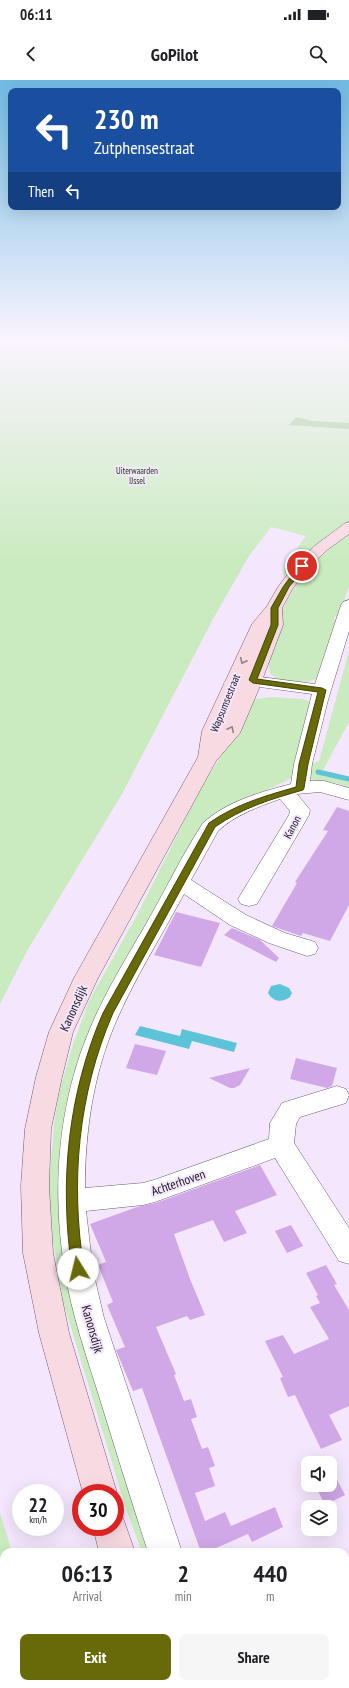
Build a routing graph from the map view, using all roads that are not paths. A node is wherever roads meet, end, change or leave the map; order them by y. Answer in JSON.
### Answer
{"nodes":[{"id":1,"x":349,"y":527,"type":"edge"},
{"id":2,"x":349,"y":605,"type":"edge"},
{"id":3,"x":245,"y":685,"type":"junction"},
{"id":4,"x":321,"y":695,"type":"junction"},
{"id":5,"x":207,"y":759,"type":"joint"},
{"id":6,"x":292,"y":790,"type":"junction"},
{"id":7,"x":349,"y":794,"type":"edge"},
{"id":8,"x":180,"y":882,"type":"junction"},
{"id":9,"x":249,"y":899,"type":"dead end"},
{"id":10,"x":307,"y":948,"type":"dead end"},
{"id":11,"x":337,"y":1096,"type":"dead end"},
{"id":12,"x":280,"y":1145,"type":"junction"},
{"id":13,"x":72,"y":1201,"type":"junction"},
{"id":14,"x":349,"y":1252,"type":"edge"},
{"id":15,"x":97,"y":1484,"type":"edge"},
{"id":16,"x":113,"y":1536,"type":"edge"},
{"id":17,"x":116,"y":1548,"type":"edge"},
{"id":18,"x":164,"y":1548,"type":"edge"}],
"edges":[{"from":1,"to":3,"type":"street","name":"Wapsumsestraat"},
{"from":2,"to":4,"type":"street"},
{"from":3,"to":4,"type":"street"},
{"from":3,"to":5,"type":"street","name":"Wapsumsestraat"},
{"from":4,"to":6,"type":"street"},
{"from":5,"to":15,"type":"street","name":"Kanonsdijk"},
{"from":6,"to":7,"type":"street"},
{"from":6,"to":8,"type":"street","name":"Kanonsdijk"},
{"from":6,"to":9,"type":"street","name":"Kanon"},
{"from":8,"to":10,"type":"street"},
{"from":8,"to":13,"type":"street","name":"Kanonsdijk"},
{"from":11,"to":12,"type":"street"},
{"from":12,"to":13,"type":"street","name":"Achterhoven"},
{"from":12,"to":14,"type":"street"},
{"from":13,"to":18,"type":"street","name":"Kanonsdijk"},
{"from":16,"to":17,"type":"street"}]}
